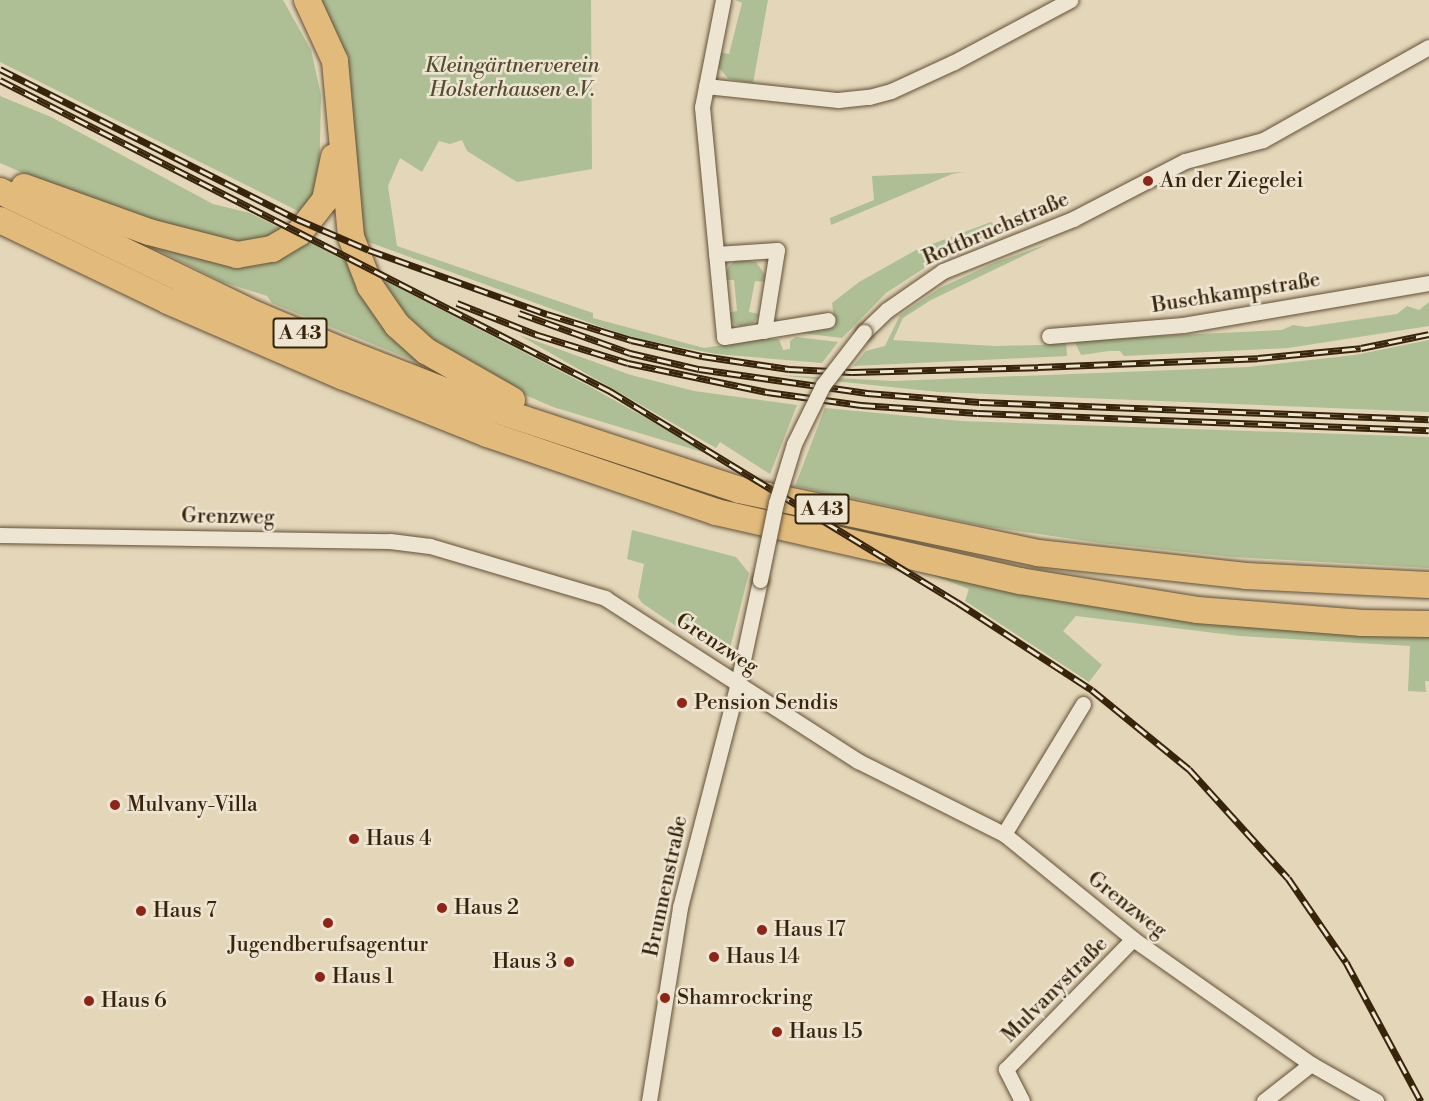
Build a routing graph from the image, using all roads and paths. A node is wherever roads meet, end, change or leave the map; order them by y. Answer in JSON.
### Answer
{"nodes":[{"id":1,"x":294,"y":0,"type":"edge"},
{"id":2,"x":307,"y":0,"type":"edge"},
{"id":3,"x":723,"y":0,"type":"edge"},
{"id":4,"x":1070,"y":0,"type":"edge"},
{"id":5,"x":1429,"y":47,"type":"edge"},
{"id":6,"x":706,"y":86,"type":"junction"},
{"id":7,"x":0,"y":177,"type":"edge"},
{"id":8,"x":0,"y":191,"type":"edge"},
{"id":9,"x":0,"y":220,"type":"edge"},
{"id":10,"x":716,"y":254,"type":"junction"},
{"id":11,"x":1429,"y":283,"type":"edge"},
{"id":12,"x":828,"y":321,"type":"dead end"},
{"id":13,"x":764,"y":331,"type":"junction"},
{"id":14,"x":1049,"y":336,"type":"dead end"},
{"id":15,"x":611,"y":449,"type":"junction"},
{"id":16,"x":0,"y":535,"type":"edge"},
{"id":17,"x":1429,"y":585,"type":"edge"},
{"id":18,"x":1131,"y":597,"type":"junction"},
{"id":19,"x":1429,"y":608,"type":"edge"},
{"id":20,"x":1429,"y":624,"type":"edge"},
{"id":21,"x":738,"y":683,"type":"junction"},
{"id":22,"x":1083,"y":704,"type":"dead end"},
{"id":23,"x":1004,"y":834,"type":"junction"},
{"id":24,"x":1133,"y":939,"type":"junction"},
{"id":25,"x":1311,"y":1064,"type":"junction"},
{"id":26,"x":649,"y":1101,"type":"edge"},
{"id":27,"x":1022,"y":1101,"type":"edge"},
{"id":28,"x":1264,"y":1101,"type":"edge"},
{"id":29,"x":1376,"y":1101,"type":"edge"}],
"edges":[{"from":1,"to":7,"type":"highway"},
{"from":2,"to":15,"type":"highway"},
{"from":3,"to":6,"type":"street"},
{"from":4,"to":6,"type":"street"},
{"from":5,"to":21,"type":"street","name":"Rottbruchstraße","bridge":true},
{"from":6,"to":10,"type":"street"},
{"from":8,"to":15,"type":"highway","number":"A 43"},
{"from":9,"to":18,"type":"highway","number":"A 43"},
{"from":10,"to":13,"type":"street"},
{"from":10,"to":13,"type":"street"},
{"from":11,"to":14,"type":"street","name":"Buschkampstraße"},
{"from":12,"to":13,"type":"street"},
{"from":15,"to":17,"type":"highway","number":"A 43"},
{"from":16,"to":21,"type":"street","name":"Grenzweg"},
{"from":18,"to":19,"type":"highway","number":"A 43"},
{"from":18,"to":20,"type":"highway"},
{"from":21,"to":23,"type":"street","name":"Grenzweg"},
{"from":21,"to":26,"type":"street","name":"Brunnenstraße"},
{"from":22,"to":23,"type":"street"},
{"from":23,"to":24,"type":"street","name":"Grenzweg"},
{"from":24,"to":25,"type":"street","name":"Grenzweg"},
{"from":24,"to":27,"type":"street","name":"Mulvanystraße"},
{"from":25,"to":28,"type":"street"},
{"from":25,"to":29,"type":"street","name":"Grenzweg"}]}
